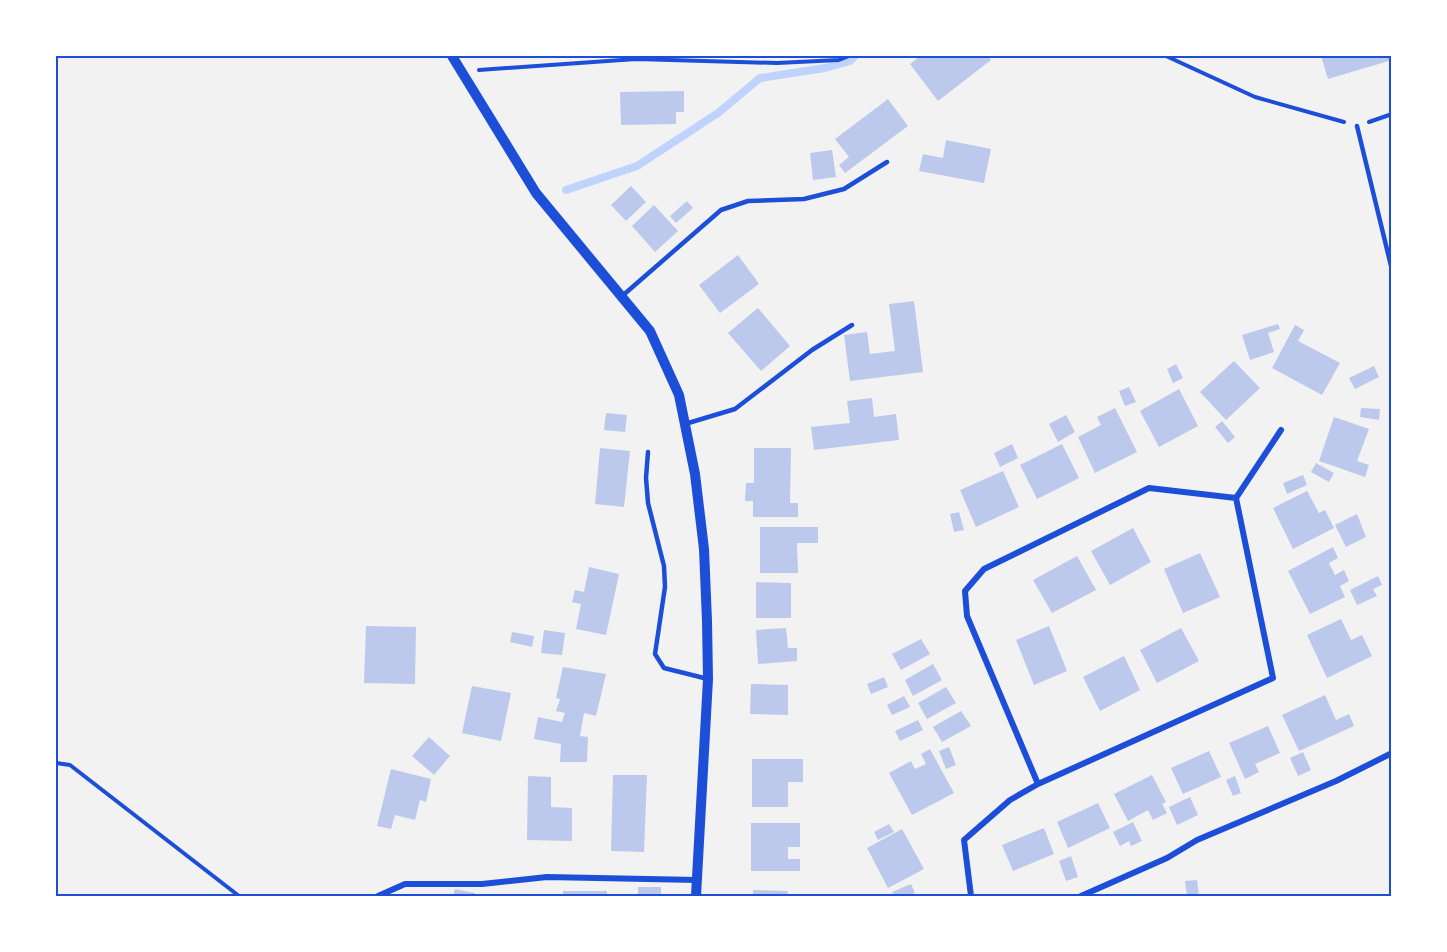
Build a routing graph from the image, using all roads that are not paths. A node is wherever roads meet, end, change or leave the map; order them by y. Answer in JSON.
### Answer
{"nodes":[{"id":1,"x":452,"y":56,"type":"edge"},
{"id":2,"x":1357,"y":126,"type":"road end"},
{"id":3,"x":887,"y":162,"type":"dead end"},
{"id":4,"x":1392,"y":270,"type":"edge"},
{"id":5,"x":620,"y":297,"type":"junction"},
{"id":6,"x":852,"y":326,"type":"dead end"},
{"id":7,"x":685,"y":424,"type":"junction"},
{"id":8,"x":1281,"y":430,"type":"dead end"},
{"id":9,"x":648,"y":453,"type":"dead end"},
{"id":10,"x":1236,"y":498,"type":"junction"},
{"id":11,"x":708,"y":679,"type":"junction"},
{"id":12,"x":1392,"y":753,"type":"edge"},
{"id":13,"x":1038,"y":784,"type":"junction"},
{"id":14,"x":697,"y":880,"type":"junction"},
{"id":15,"x":378,"y":897,"type":"edge"},
{"id":16,"x":696,"y":897,"type":"edge"},
{"id":17,"x":971,"y":897,"type":"edge"},
{"id":18,"x":1081,"y":897,"type":"edge"}],
"edges":[{"from":1,"to":5,"type":"street"},
{"from":2,"to":4,"type":"lane"},
{"from":3,"to":5,"type":"lane"},
{"from":5,"to":7,"type":"street"},
{"from":6,"to":7,"type":"lane"},
{"from":7,"to":11,"type":"street"},
{"from":8,"to":10,"type":"street"},
{"from":9,"to":11,"type":"lane"},
{"from":10,"to":13,"type":"street"},
{"from":10,"to":13,"type":"street"},
{"from":11,"to":14,"type":"street"},
{"from":12,"to":18,"type":"street"},
{"from":13,"to":17,"type":"street"},
{"from":14,"to":15,"type":"street"},
{"from":14,"to":16,"type":"street"}]}
